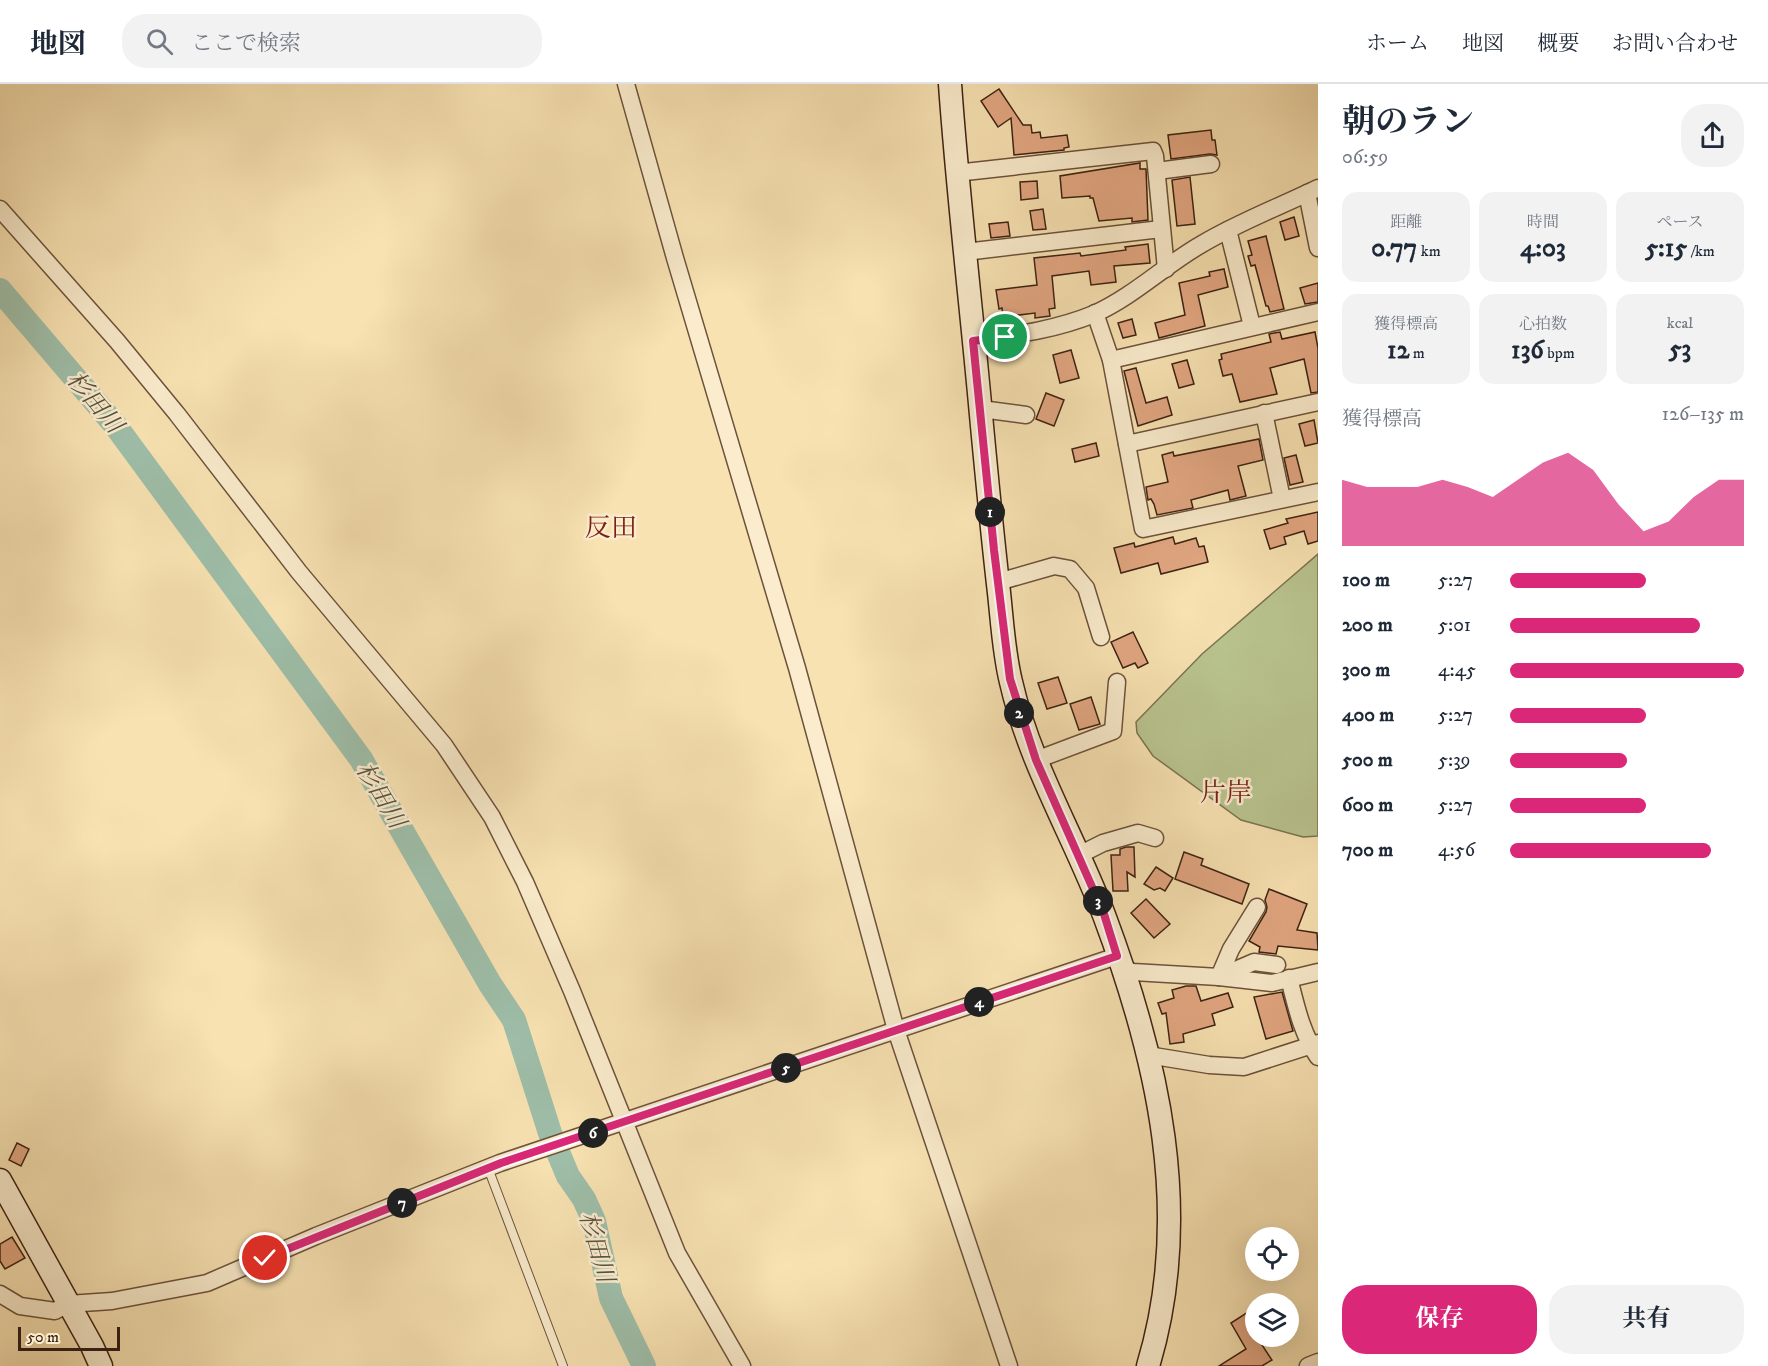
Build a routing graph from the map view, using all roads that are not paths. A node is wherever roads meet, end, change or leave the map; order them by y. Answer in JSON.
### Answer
{"nodes":[{"id":1,"x":626,"y":84,"type":"edge"},
{"id":2,"x":950,"y":84,"type":"edge"},
{"id":3,"x":1211,"y":164,"type":"dead end"},
{"id":4,"x":1157,"y":171,"type":"junction"},
{"id":5,"x":956,"y":173,"type":"junction"},
{"id":6,"x":1312,"y":190,"type":"edge"},
{"id":7,"x":0,"y":209,"type":"edge"},
{"id":8,"x":1161,"y":229,"type":"junction"},
{"id":9,"x":1228,"y":230,"type":"junction"},
{"id":10,"x":1318,"y":248,"type":"edge"},
{"id":11,"x":965,"y":252,"type":"junction"},
{"id":12,"x":1166,"y":269,"type":"junction"},
{"id":13,"x":1318,"y":312,"type":"edge"},
{"id":14,"x":1095,"y":313,"type":"junction"},
{"id":15,"x":1252,"y":326,"type":"junction"},
{"id":16,"x":973,"y":341,"type":"junction"},
{"id":17,"x":1111,"y":360,"type":"junction"},
{"id":18,"x":1318,"y":402,"type":"edge"},
{"id":19,"x":981,"y":409,"type":"junction"},
{"id":20,"x":1264,"y":412,"type":"junction"},
{"id":21,"x":1026,"y":415,"type":"dead end"},
{"id":22,"x":1127,"y":444,"type":"junction"},
{"id":23,"x":1318,"y":492,"type":"edge"},
{"id":24,"x":1282,"y":499,"type":"junction"},
{"id":25,"x":998,"y":582,"type":"junction"},
{"id":26,"x":1101,"y":637,"type":"dead end"},
{"id":27,"x":1117,"y":682,"type":"dead end"},
{"id":28,"x":1036,"y":760,"type":"junction"},
{"id":29,"x":1155,"y":838,"type":"dead end"},
{"id":30,"x":1077,"y":856,"type":"junction"},
{"id":31,"x":1257,"y":907,"type":"dead end"},
{"id":32,"x":1120,"y":962,"type":"junction"},
{"id":33,"x":1277,"y":965,"type":"dead end"},
{"id":34,"x":1318,"y":972,"type":"edge"},
{"id":35,"x":1219,"y":977,"type":"junction"},
{"id":36,"x":1289,"y":978,"type":"junction"},
{"id":37,"x":896,"y":1030,"type":"junction"},
{"id":38,"x":1315,"y":1049,"type":"edge"},
{"id":39,"x":1148,"y":1055,"type":"junction"},
{"id":40,"x":618,"y":1124,"type":"junction"},
{"id":41,"x":494,"y":1166,"type":"junction"},
{"id":42,"x":0,"y":1180,"type":"edge"},
{"id":43,"x":0,"y":1294,"type":"edge"},
{"id":44,"x":68,"y":1304,"type":"junction"},
{"id":45,"x":1318,"y":1362,"type":"edge"},
{"id":46,"x":101,"y":1366,"type":"edge"},
{"id":47,"x":562,"y":1366,"type":"edge"},
{"id":48,"x":742,"y":1366,"type":"edge"},
{"id":49,"x":1009,"y":1366,"type":"edge"},
{"id":50,"x":1148,"y":1366,"type":"edge"},
{"id":51,"x":1308,"y":1366,"type":"edge"}],
"edges":[{"from":1,"to":37,"type":"street"},
{"from":2,"to":5,"type":"street"},
{"from":3,"to":4,"type":"street"},
{"from":4,"to":5,"type":"street"},
{"from":4,"to":8,"type":"street"},
{"from":5,"to":11,"type":"street"},
{"from":6,"to":9,"type":"street"},
{"from":6,"to":10,"type":"street"},
{"from":7,"to":40,"type":"street"},
{"from":8,"to":11,"type":"street"},
{"from":8,"to":12,"type":"street"},
{"from":9,"to":12,"type":"street"},
{"from":9,"to":15,"type":"street"},
{"from":11,"to":16,"type":"street"},
{"from":12,"to":14,"type":"street"},
{"from":13,"to":15,"type":"street"},
{"from":14,"to":16,"type":"street"},
{"from":14,"to":17,"type":"street"},
{"from":15,"to":17,"type":"street"},
{"from":16,"to":19,"type":"street"},
{"from":17,"to":22,"type":"street"},
{"from":18,"to":20,"type":"street"},
{"from":19,"to":21,"type":"street"},
{"from":19,"to":25,"type":"street"},
{"from":20,"to":22,"type":"street"},
{"from":20,"to":24,"type":"street"},
{"from":22,"to":24,"type":"street"},
{"from":23,"to":24,"type":"street"},
{"from":25,"to":26,"type":"street"},
{"from":25,"to":28,"type":"street"},
{"from":27,"to":28,"type":"street"},
{"from":28,"to":30,"type":"street"},
{"from":29,"to":30,"type":"street"},
{"from":30,"to":32,"type":"street"},
{"from":31,"to":35,"type":"street"},
{"from":32,"to":35,"type":"street"},
{"from":32,"to":37,"type":"street"},
{"from":32,"to":39,"type":"street"},
{"from":33,"to":35,"type":"street"},
{"from":34,"to":36,"type":"street"},
{"from":35,"to":36,"type":"street"},
{"from":36,"to":38,"type":"street"},
{"from":37,"to":40,"type":"street"},
{"from":37,"to":49,"type":"street"},
{"from":38,"to":39,"type":"street"},
{"from":39,"to":50,"type":"street"},
{"from":40,"to":41,"type":"street"},
{"from":40,"to":48,"type":"street"},
{"from":41,"to":44,"type":"street"},
{"from":41,"to":47,"type":"lane"},
{"from":42,"to":44,"type":"street"},
{"from":43,"to":44,"type":"street"},
{"from":44,"to":46,"type":"street"},
{"from":45,"to":51,"type":"street"}]}
